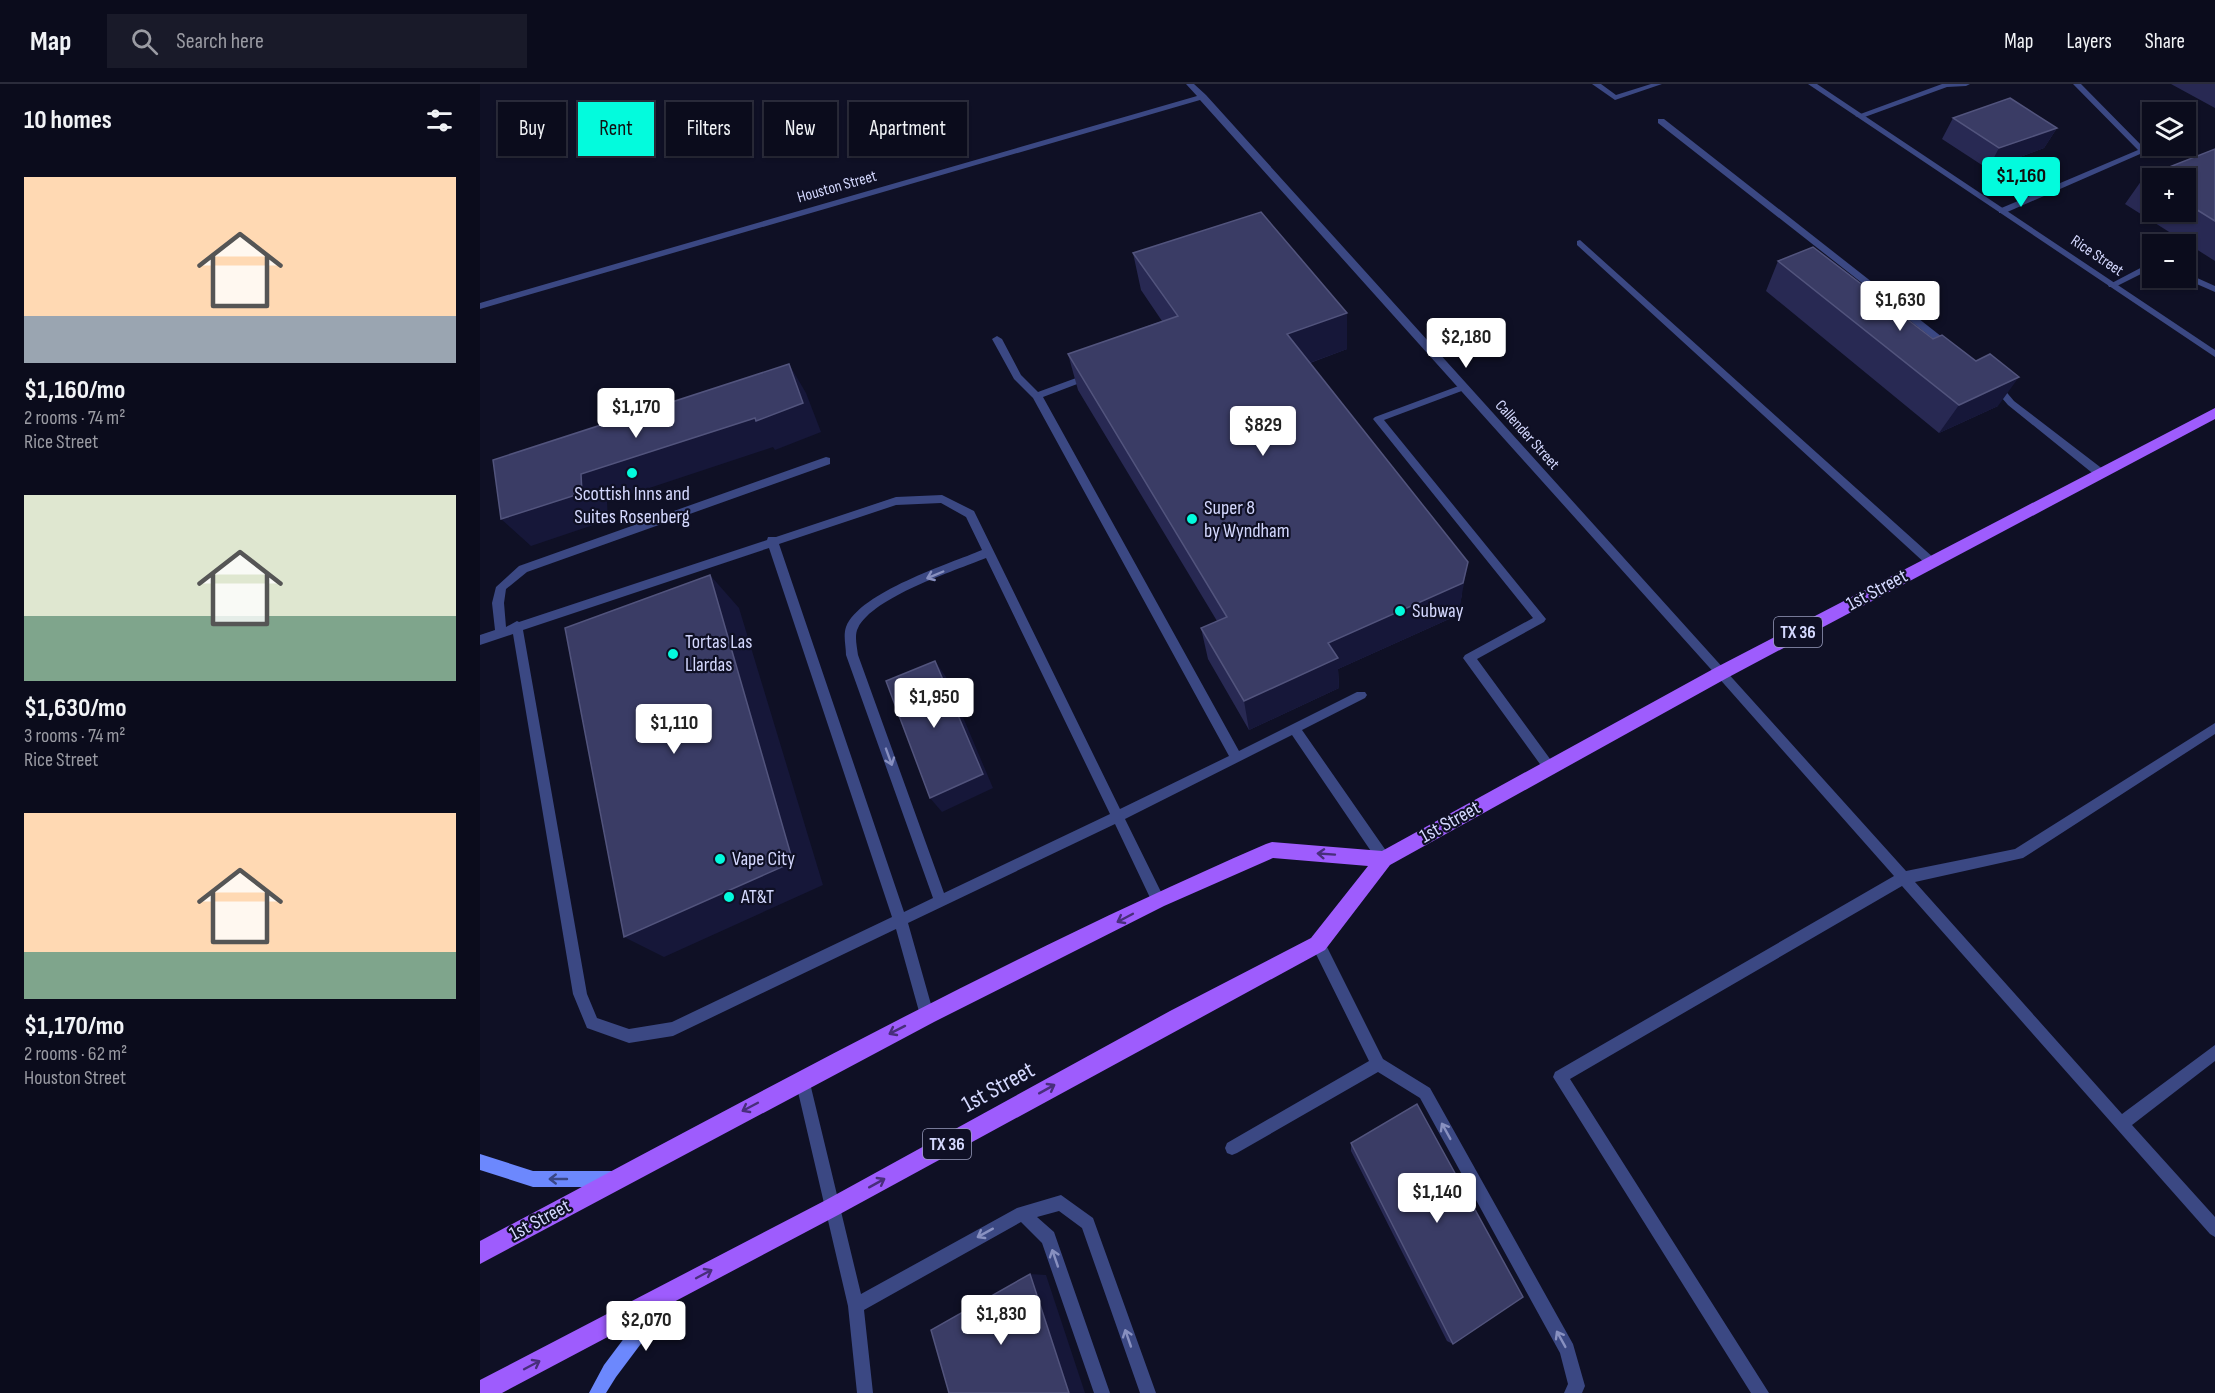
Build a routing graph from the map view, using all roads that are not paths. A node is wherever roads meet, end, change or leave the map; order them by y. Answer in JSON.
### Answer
{"nodes":[{"id":1,"x":1190,"y":84,"type":"edge"},
{"id":2,"x":1596,"y":84,"type":"edge"},
{"id":3,"x":1658,"y":84,"type":"edge"},
{"id":4,"x":1812,"y":84,"type":"edge"},
{"id":5,"x":1966,"y":84,"type":"edge"},
{"id":6,"x":2077,"y":84,"type":"edge"},
{"id":7,"x":1203,"y":98,"type":"junction"},
{"id":8,"x":1859,"y":116,"type":"junction"},
{"id":9,"x":1661,"y":121,"type":"dead end"},
{"id":10,"x":2002,"y":211,"type":"junction"},
{"id":11,"x":1580,"y":243,"type":"dead end"},
{"id":12,"x":2142,"y":270,"type":"edge"},
{"id":13,"x":2196,"y":280,"type":"edge"},
{"id":14,"x":2112,"y":285,"type":"junction"},
{"id":15,"x":2215,"y":289,"type":"edge"},
{"id":16,"x":480,"y":306,"type":"edge"},
{"id":17,"x":997,"y":339,"type":"dead end"},
{"id":18,"x":1956,"y":352,"type":"edge"},
{"id":19,"x":2215,"y":354,"type":"edge"},
{"id":20,"x":1102,"y":372,"type":"edge"},
{"id":21,"x":1983,"y":374,"type":"edge"},
{"id":22,"x":1464,"y":387,"type":"junction"},
{"id":23,"x":1037,"y":396,"type":"junction"},
{"id":24,"x":2215,"y":413,"type":"edge"},
{"id":25,"x":826,"y":461,"type":"dead end"},
{"id":26,"x":2100,"y":473,"type":"junction"},
{"id":27,"x":772,"y":540,"type":"junction"},
{"id":28,"x":989,"y":552,"type":"junction"},
{"id":29,"x":1931,"y":562,"type":"junction"},
{"id":30,"x":517,"y":626,"type":"junction"},
{"id":31,"x":501,"y":632,"type":"junction"},
{"id":32,"x":480,"y":640,"type":"edge"},
{"id":33,"x":1721,"y":673,"type":"junction"},
{"id":34,"x":1360,"y":695,"type":"dead end"},
{"id":35,"x":2215,"y":728,"type":"edge"},
{"id":36,"x":1294,"y":729,"type":"junction"},
{"id":37,"x":1236,"y":756,"type":"junction"},
{"id":38,"x":1549,"y":767,"type":"junction"},
{"id":39,"x":1118,"y":816,"type":"junction"},
{"id":40,"x":1384,"y":859,"type":"junction"},
{"id":41,"x":1903,"y":878,"type":"junction"},
{"id":42,"x":1158,"y":900,"type":"junction"},
{"id":43,"x":941,"y":901,"type":"junction"},
{"id":44,"x":900,"y":920,"type":"junction"},
{"id":45,"x":1318,"y":944,"type":"junction"},
{"id":46,"x":927,"y":1015,"type":"junction"},
{"id":47,"x":2215,"y":1052,"type":"edge"},
{"id":48,"x":1378,"y":1064,"type":"junction"},
{"id":49,"x":802,"y":1079,"type":"junction"},
{"id":50,"x":2121,"y":1124,"type":"junction"},
{"id":51,"x":1232,"y":1148,"type":"dead end"},
{"id":52,"x":480,"y":1162,"type":"edge"},
{"id":53,"x":616,"y":1179,"type":"junction"},
{"id":54,"x":833,"y":1207,"type":"junction"},
{"id":55,"x":1022,"y":1213,"type":"junction"},
{"id":56,"x":2215,"y":1229,"type":"edge"},
{"id":57,"x":480,"y":1252,"type":"edge"},
{"id":58,"x":669,"y":1293,"type":"junction"},
{"id":59,"x":856,"y":1306,"type":"junction"},
{"id":60,"x":480,"y":1392,"type":"edge"},
{"id":61,"x":597,"y":1393,"type":"edge"},
{"id":62,"x":865,"y":1393,"type":"edge"},
{"id":63,"x":1102,"y":1393,"type":"edge"},
{"id":64,"x":1148,"y":1393,"type":"edge"},
{"id":65,"x":1572,"y":1393,"type":"edge"},
{"id":66,"x":1761,"y":1393,"type":"edge"}],
"edges":[{"from":1,"to":7,"type":"street","name":"Callender Street"},
{"from":2,"to":3,"type":"street"},
{"from":4,"to":8,"type":"street","name":"Rice Street"},
{"from":5,"to":8,"type":"street"},
{"from":6,"to":10,"type":"street"},
{"from":7,"to":16,"type":"street","name":"Houston Street"},
{"from":7,"to":22,"type":"street","name":"Callender Street"},
{"from":8,"to":10,"type":"street","name":"Rice Street"},
{"from":9,"to":18,"type":"street"},
{"from":10,"to":14,"type":"street","name":"Rice Street"},
{"from":11,"to":29,"type":"street"},
{"from":12,"to":14,"type":"street"},
{"from":13,"to":15,"type":"street"},
{"from":14,"to":19,"type":"street","name":"Rice Street"},
{"from":17,"to":23,"type":"street"},
{"from":20,"to":23,"type":"street"},
{"from":21,"to":26,"type":"street"},
{"from":22,"to":33,"type":"street","name":"Callender Street"},
{"from":22,"to":38,"type":"street"},
{"from":23,"to":37,"type":"street"},
{"from":24,"to":26,"type":"main road","name":"1st Street","number":"TX 36"},
{"from":25,"to":31,"type":"street"},
{"from":26,"to":29,"type":"main road","name":"1st Street","number":"TX 36"},
{"from":27,"to":28,"type":"street"},
{"from":27,"to":30,"type":"street"},
{"from":27,"to":44,"type":"street"},
{"from":28,"to":39,"type":"street"},
{"from":28,"to":43,"type":"street","one_way":true},
{"from":29,"to":33,"type":"main road","name":"1st Street","number":"TX 36"},
{"from":30,"to":31,"type":"street"},
{"from":30,"to":44,"type":"street"},
{"from":31,"to":32,"type":"street"},
{"from":33,"to":38,"type":"main road","name":"1st Street","number":"TX 36"},
{"from":33,"to":41,"type":"street","name":"Callender Street"},
{"from":34,"to":36,"type":"street"},
{"from":35,"to":41,"type":"street"},
{"from":36,"to":37,"type":"street"},
{"from":36,"to":40,"type":"street"},
{"from":37,"to":39,"type":"street"},
{"from":38,"to":40,"type":"main road","name":"1st Street","number":"TX 36"},
{"from":39,"to":42,"type":"street"},
{"from":39,"to":43,"type":"street"},
{"from":40,"to":42,"type":"main road","name":"1st Street","one_way":true},
{"from":40,"to":45,"type":"main road","name":"1st Street","number":"TX 36"},
{"from":41,"to":50,"type":"street","name":"Callender Street"},
{"from":41,"to":66,"type":"street"},
{"from":42,"to":46,"type":"main road","name":"1st Street","one_way":true},
{"from":43,"to":44,"type":"street"},
{"from":44,"to":46,"type":"street"},
{"from":45,"to":48,"type":"street"},
{"from":54,"to":45,"type":"main road","name":"1st Street","number":"TX 36","one_way":true},
{"from":46,"to":49,"type":"main road","name":"1st Street","one_way":true},
{"from":47,"to":50,"type":"street"},
{"from":48,"to":51,"type":"street"},
{"from":65,"to":48,"type":"street","one_way":true},
{"from":49,"to":53,"type":"main road","name":"1st Street","one_way":true},
{"from":49,"to":54,"type":"street"},
{"from":50,"to":56,"type":"street","name":"Callender Street"},
{"from":53,"to":52,"type":"main road","one_way":true},
{"from":53,"to":57,"type":"main road","name":"1st Street"},
{"from":58,"to":54,"type":"main road","name":"1st Street","number":"TX 36","one_way":true},
{"from":54,"to":59,"type":"street"},
{"from":55,"to":59,"type":"street","one_way":true},
{"from":63,"to":55,"type":"street","one_way":true},
{"from":64,"to":55,"type":"street","one_way":true},
{"from":60,"to":58,"type":"main road","name":"1st Street","number":"TX 36","one_way":true},
{"from":58,"to":61,"type":"main road"},
{"from":59,"to":62,"type":"street"}]}
